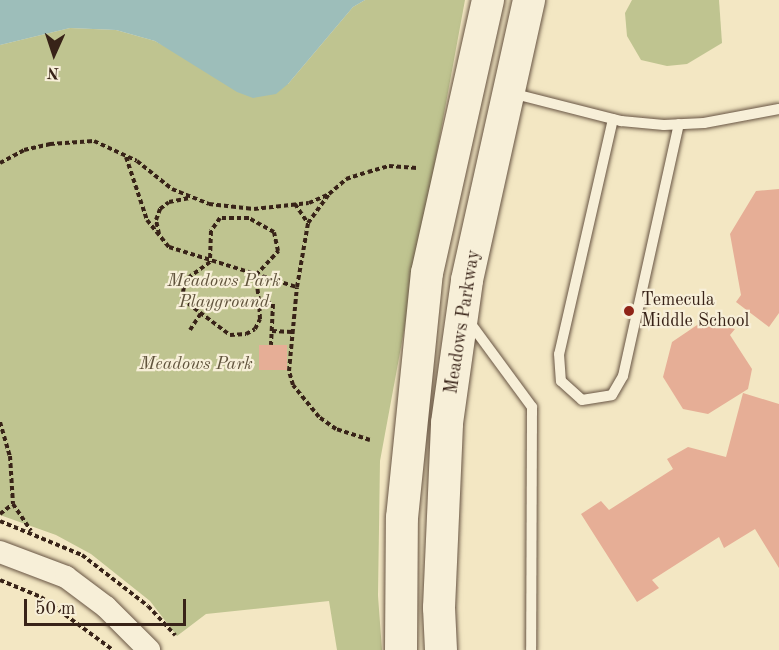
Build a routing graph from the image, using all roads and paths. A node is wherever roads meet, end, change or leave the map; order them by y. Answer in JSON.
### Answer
{"nodes":[{"id":1,"x":488,"y":0,"type":"edge"},
{"id":2,"x":529,"y":0,"type":"edge"},
{"id":3,"x":508,"y":92,"type":"junction"},
{"id":4,"x":779,"y":110,"type":"edge"},
{"id":5,"x":613,"y":119,"type":"junction"},
{"id":6,"x":679,"y":124,"type":"junction"},
{"id":7,"x":123,"y":153,"type":"junction"},
{"id":8,"x":0,"y":163,"type":"edge"},
{"id":9,"x":417,"y":168,"type":"dead end"},
{"id":10,"x":329,"y":194,"type":"junction"},
{"id":11,"x":190,"y":198,"type":"junction"},
{"id":12,"x":295,"y":204,"type":"junction"},
{"id":13,"x":308,"y":223,"type":"junction"},
{"id":14,"x":159,"y":235,"type":"junction"},
{"id":15,"x":210,"y":262,"type":"junction"},
{"id":16,"x":256,"y":275,"type":"junction"},
{"id":17,"x":297,"y":287,"type":"junction"},
{"id":18,"x":259,"y":302,"type":"junction"},
{"id":19,"x":463,"y":312,"type":"junction"},
{"id":20,"x":201,"y":313,"type":"junction"},
{"id":21,"x":189,"y":330,"type":"dead end"},
{"id":22,"x":272,"y":331,"type":"junction"},
{"id":23,"x":292,"y":332,"type":"junction"},
{"id":24,"x":271,"y":345,"type":"dead end"},
{"id":25,"x":0,"y":422,"type":"edge"},
{"id":26,"x":370,"y":440,"type":"dead end"},
{"id":27,"x":14,"y":504,"type":"junction"},
{"id":28,"x":0,"y":514,"type":"edge"},
{"id":29,"x":32,"y":532,"type":"dead end"},
{"id":30,"x":0,"y":552,"type":"edge"},
{"id":31,"x":0,"y":580,"type":"edge"},
{"id":32,"x":113,"y":650,"type":"edge"},
{"id":33,"x":149,"y":650,"type":"edge"},
{"id":34,"x":401,"y":650,"type":"edge"},
{"id":35,"x":441,"y":650,"type":"edge"},
{"id":36,"x":531,"y":650,"type":"edge"}],
"edges":[{"from":1,"to":34,"type":"main road"},
{"from":2,"to":3,"type":"main road","name":"Meadows Parkway"},
{"from":3,"to":5,"type":"lane"},
{"from":3,"to":19,"type":"main road","name":"Meadows Parkway"},
{"from":4,"to":6,"type":"lane"},
{"from":5,"to":6,"type":"lane"},
{"from":5,"to":6,"type":"lane"},
{"from":7,"to":8,"type":"path"},
{"from":7,"to":11,"type":"path"},
{"from":7,"to":14,"type":"path"},
{"from":9,"to":10,"type":"path"},
{"from":10,"to":12,"type":"path"},
{"from":10,"to":13,"type":"path"},
{"from":11,"to":12,"type":"path"},
{"from":11,"to":14,"type":"path"},
{"from":12,"to":13,"type":"path"},
{"from":13,"to":17,"type":"path"},
{"from":14,"to":15,"type":"path"},
{"from":15,"to":16,"type":"path"},
{"from":15,"to":16,"type":"path"},
{"from":15,"to":20,"type":"path"},
{"from":16,"to":17,"type":"path"},
{"from":16,"to":18,"type":"path"},
{"from":17,"to":23,"type":"path"},
{"from":18,"to":20,"type":"path"},
{"from":18,"to":22,"type":"path"},
{"from":19,"to":35,"type":"main road","name":"Meadows Parkway"},
{"from":19,"to":36,"type":"lane"},
{"from":20,"to":21,"type":"path"},
{"from":22,"to":23,"type":"path"},
{"from":22,"to":24,"type":"path"},
{"from":23,"to":26,"type":"path"},
{"from":25,"to":27,"type":"path"},
{"from":27,"to":28,"type":"path"},
{"from":27,"to":29,"type":"path"},
{"from":30,"to":33,"type":"street"},
{"from":31,"to":32,"type":"path"}]}
